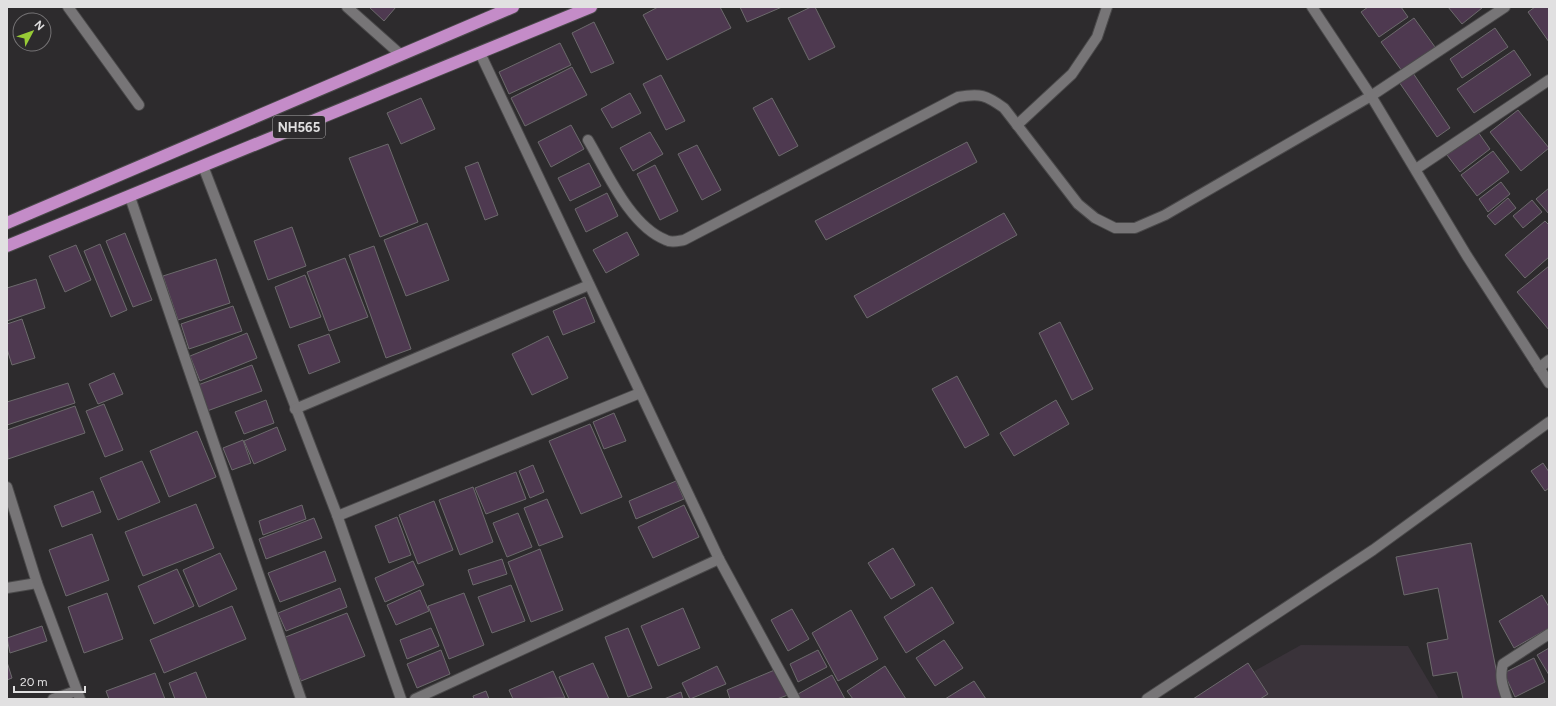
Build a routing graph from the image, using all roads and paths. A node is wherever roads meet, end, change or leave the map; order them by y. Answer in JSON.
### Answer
{"nodes":[{"id":1,"x":68,"y":7,"type":"edge"},
{"id":2,"x":347,"y":7,"type":"edge"},
{"id":3,"x":513,"y":7,"type":"edge"},
{"id":4,"x":591,"y":7,"type":"edge"},
{"id":5,"x":1107,"y":7,"type":"edge"},
{"id":6,"x":1312,"y":7,"type":"edge"},
{"id":7,"x":1505,"y":7,"type":"edge"},
{"id":8,"x":480,"y":53,"type":"junction"},
{"id":9,"x":401,"y":55,"type":"junction"},
{"id":10,"x":1549,"y":80,"type":"edge"},
{"id":11,"x":1371,"y":96,"type":"junction"},
{"id":12,"x":139,"y":105,"type":"dead end"},
{"id":13,"x":1017,"y":125,"type":"junction"},
{"id":14,"x":588,"y":140,"type":"dead end"},
{"id":15,"x":203,"y":166,"type":"junction"},
{"id":16,"x":1416,"y":169,"type":"junction"},
{"id":17,"x":130,"y":197,"type":"junction"},
{"id":18,"x":7,"y":224,"type":"edge"},
{"id":19,"x":7,"y":246,"type":"edge"},
{"id":20,"x":589,"y":285,"type":"junction"},
{"id":21,"x":1549,"y":360,"type":"edge"},
{"id":22,"x":1540,"y":368,"type":"junction"},
{"id":23,"x":1549,"y":384,"type":"edge"},
{"id":24,"x":640,"y":393,"type":"junction"},
{"id":25,"x":295,"y":409,"type":"junction"},
{"id":26,"x":1549,"y":422,"type":"edge"},
{"id":27,"x":7,"y":487,"type":"edge"},
{"id":28,"x":337,"y":515,"type":"junction"},
{"id":29,"x":719,"y":559,"type":"junction"},
{"id":30,"x":37,"y":583,"type":"junction"},
{"id":31,"x":7,"y":588,"type":"edge"},
{"id":32,"x":1549,"y":634,"type":"edge"},
{"id":33,"x":78,"y":695,"type":"edge"},
{"id":34,"x":53,"y":699,"type":"edge"},
{"id":35,"x":301,"y":699,"type":"edge"},
{"id":36,"x":402,"y":699,"type":"edge"},
{"id":37,"x":415,"y":699,"type":"edge"},
{"id":38,"x":795,"y":699,"type":"edge"},
{"id":39,"x":1147,"y":699,"type":"edge"},
{"id":40,"x":1507,"y":699,"type":"edge"}],
"edges":[{"from":1,"to":12,"type":"street"},
{"from":2,"to":9,"type":"street"},
{"from":3,"to":9,"type":"highway","number":"NH565"},
{"from":4,"to":8,"type":"highway","number":"NH565"},
{"from":5,"to":13,"type":"street"},
{"from":6,"to":11,"type":"street"},
{"from":7,"to":11,"type":"street"},
{"from":8,"to":15,"type":"highway","number":"NH565"},
{"from":8,"to":20,"type":"street"},
{"from":9,"to":18,"type":"highway","number":"NH565"},
{"from":10,"to":16,"type":"street"},
{"from":11,"to":13,"type":"street"},
{"from":11,"to":16,"type":"street"},
{"from":13,"to":14,"type":"street"},
{"from":15,"to":17,"type":"highway","number":"NH565"},
{"from":15,"to":25,"type":"street"},
{"from":16,"to":22,"type":"street"},
{"from":17,"to":19,"type":"highway","number":"NH565"},
{"from":17,"to":35,"type":"street"},
{"from":20,"to":24,"type":"street"},
{"from":20,"to":25,"type":"street"},
{"from":21,"to":22,"type":"street"},
{"from":22,"to":23,"type":"street"},
{"from":24,"to":28,"type":"street"},
{"from":24,"to":29,"type":"street"},
{"from":25,"to":28,"type":"street"},
{"from":26,"to":39,"type":"street"},
{"from":27,"to":30,"type":"street"},
{"from":28,"to":36,"type":"street"},
{"from":29,"to":37,"type":"street"},
{"from":29,"to":38,"type":"street"},
{"from":30,"to":31,"type":"street"},
{"from":30,"to":33,"type":"street"},
{"from":32,"to":40,"type":"street"},
{"from":33,"to":34,"type":"street"}]}
